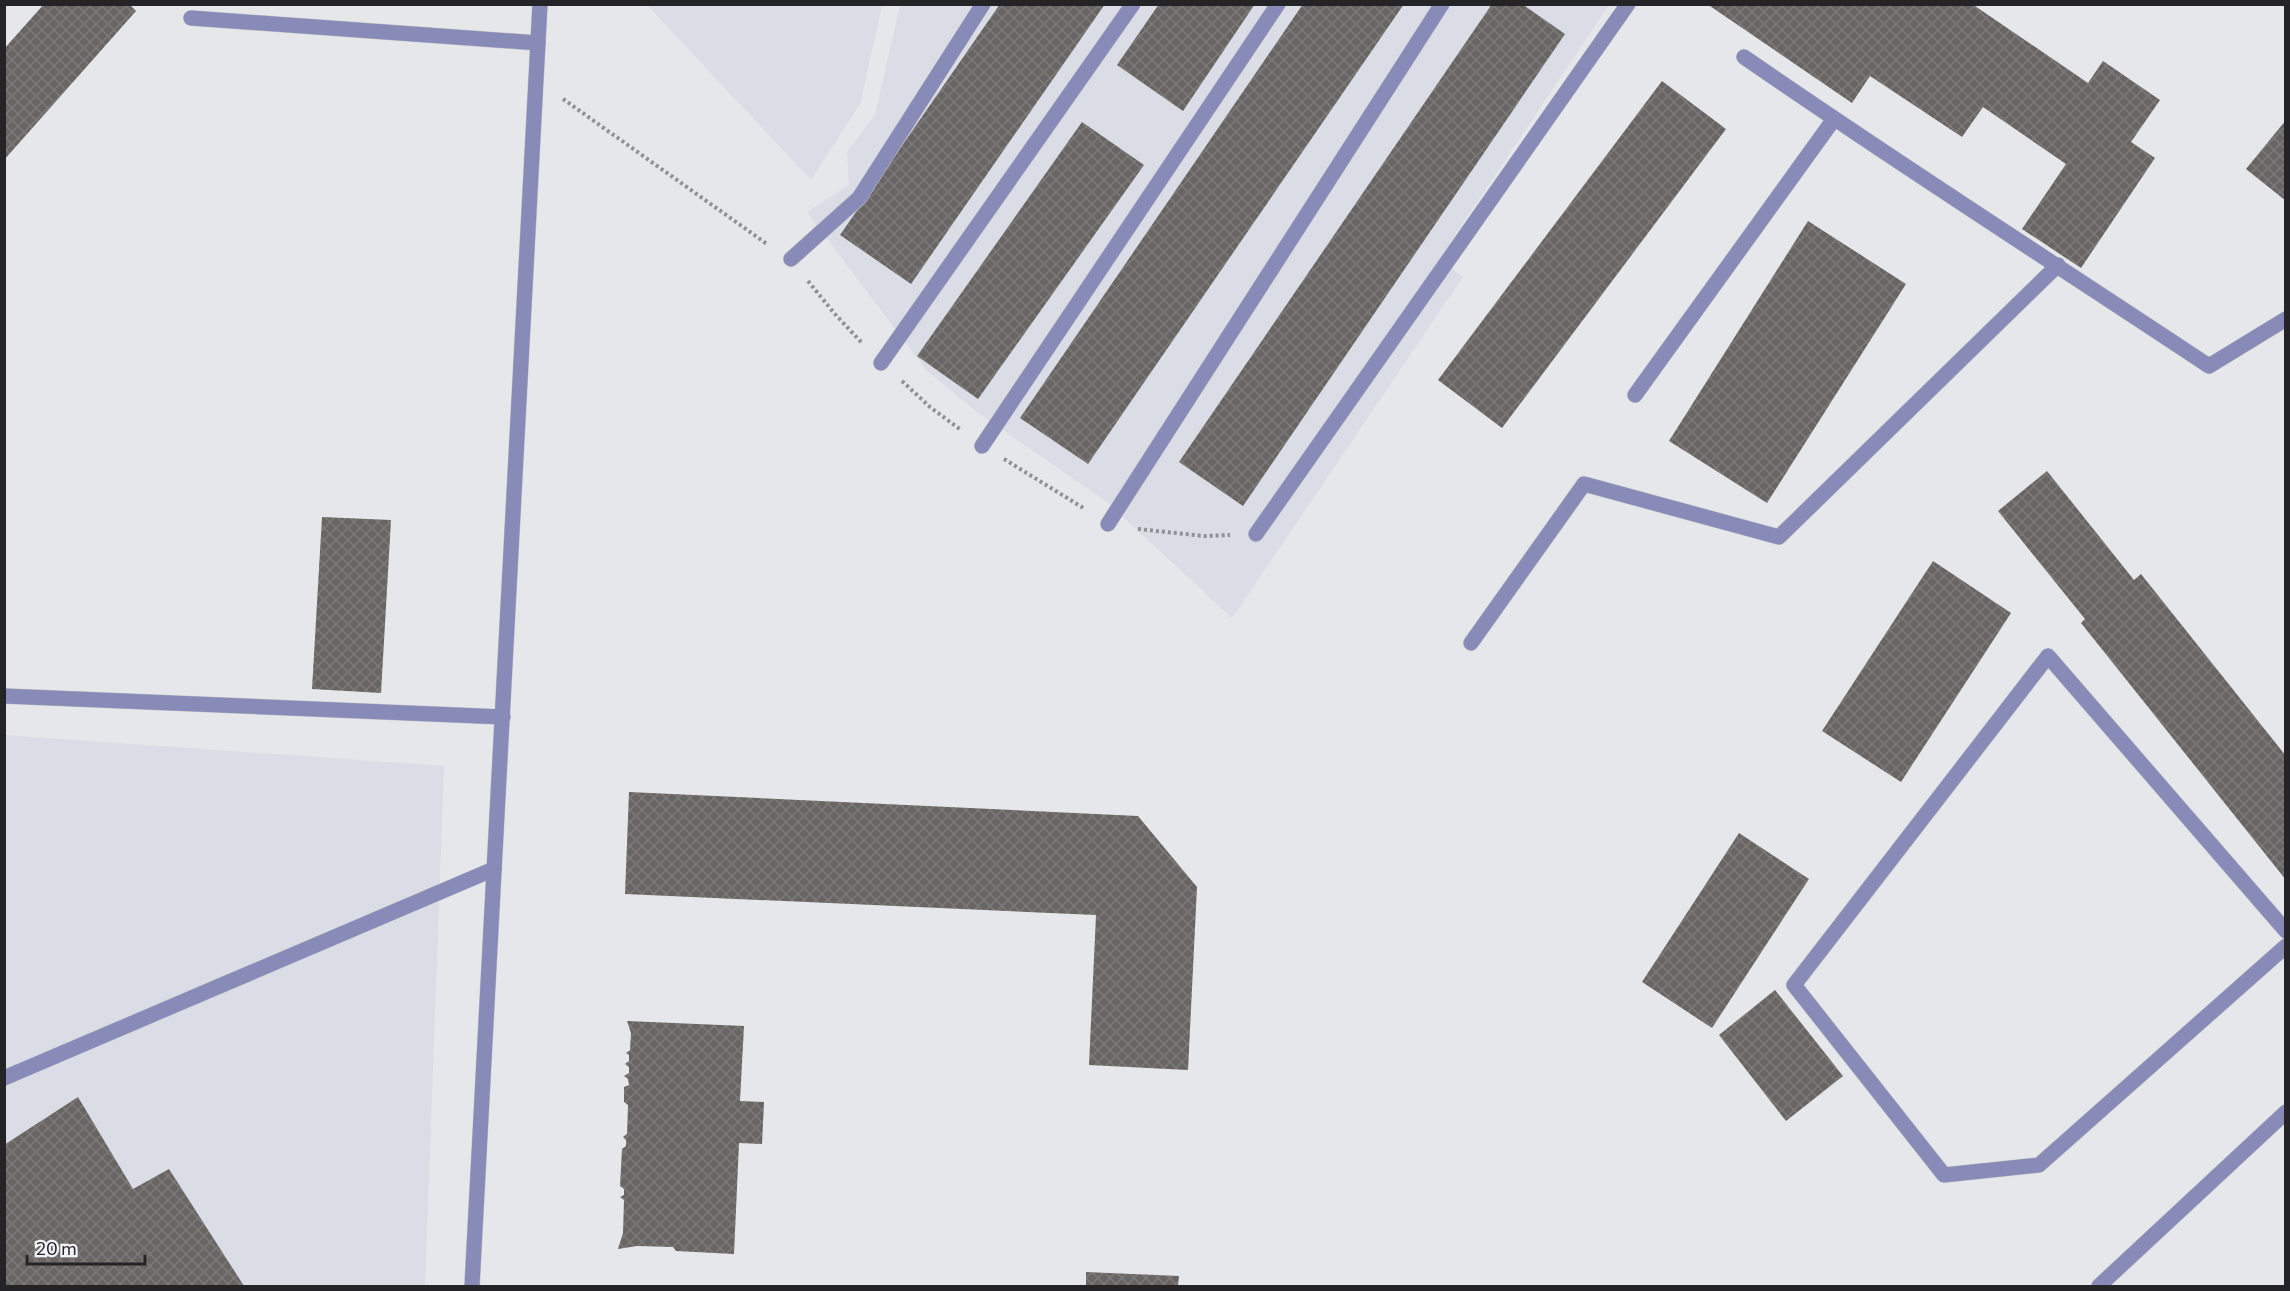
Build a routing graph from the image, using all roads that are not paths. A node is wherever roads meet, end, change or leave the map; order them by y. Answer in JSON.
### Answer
{"nodes":[{"id":1,"x":540,"y":4,"type":"edge"},
{"id":2,"x":983,"y":4,"type":"edge"},
{"id":3,"x":1132,"y":4,"type":"edge"},
{"id":4,"x":1278,"y":4,"type":"edge"},
{"id":5,"x":1442,"y":4,"type":"edge"},
{"id":6,"x":1621,"y":7,"type":"edge"},
{"id":7,"x":191,"y":18,"type":"dead end"},
{"id":8,"x":538,"y":44,"type":"junction"},
{"id":9,"x":1744,"y":57,"type":"dead end"},
{"id":10,"x":1834,"y":119,"type":"junction"},
{"id":11,"x":791,"y":259,"type":"dead end"},
{"id":12,"x":2058,"y":265,"type":"junction"},
{"id":13,"x":2286,"y":319,"type":"edge"},
{"id":14,"x":881,"y":363,"type":"dead end"},
{"id":15,"x":1635,"y":395,"type":"dead end"},
{"id":16,"x":982,"y":446,"type":"dead end"},
{"id":17,"x":1108,"y":524,"type":"dead end"},
{"id":18,"x":1256,"y":534,"type":"dead end"},
{"id":19,"x":1471,"y":643,"type":"dead end"},
{"id":20,"x":4,"y":696,"type":"edge"},
{"id":21,"x":503,"y":717,"type":"junction"},
{"id":22,"x":494,"y":869,"type":"junction"},
{"id":23,"x":2286,"y":931,"type":"edge"},
{"id":24,"x":2286,"y":946,"type":"edge"},
{"id":25,"x":4,"y":1078,"type":"edge"},
{"id":26,"x":2286,"y":1112,"type":"edge"},
{"id":27,"x":471,"y":1287,"type":"edge"},
{"id":28,"x":2099,"y":1287,"type":"edge"}],
"edges":[{"from":1,"to":8,"type":"street"},
{"from":2,"to":11,"type":"street"},
{"from":3,"to":14,"type":"street"},
{"from":4,"to":16,"type":"street"},
{"from":5,"to":17,"type":"street"},
{"from":6,"to":18,"type":"street"},
{"from":7,"to":8,"type":"street"},
{"from":8,"to":21,"type":"street"},
{"from":9,"to":10,"type":"street"},
{"from":10,"to":12,"type":"street"},
{"from":10,"to":15,"type":"street"},
{"from":12,"to":13,"type":"street"},
{"from":12,"to":19,"type":"street"},
{"from":20,"to":21,"type":"street"},
{"from":21,"to":22,"type":"street"},
{"from":22,"to":25,"type":"street"},
{"from":22,"to":27,"type":"street"},
{"from":23,"to":24,"type":"street"},
{"from":26,"to":28,"type":"street"}]}
